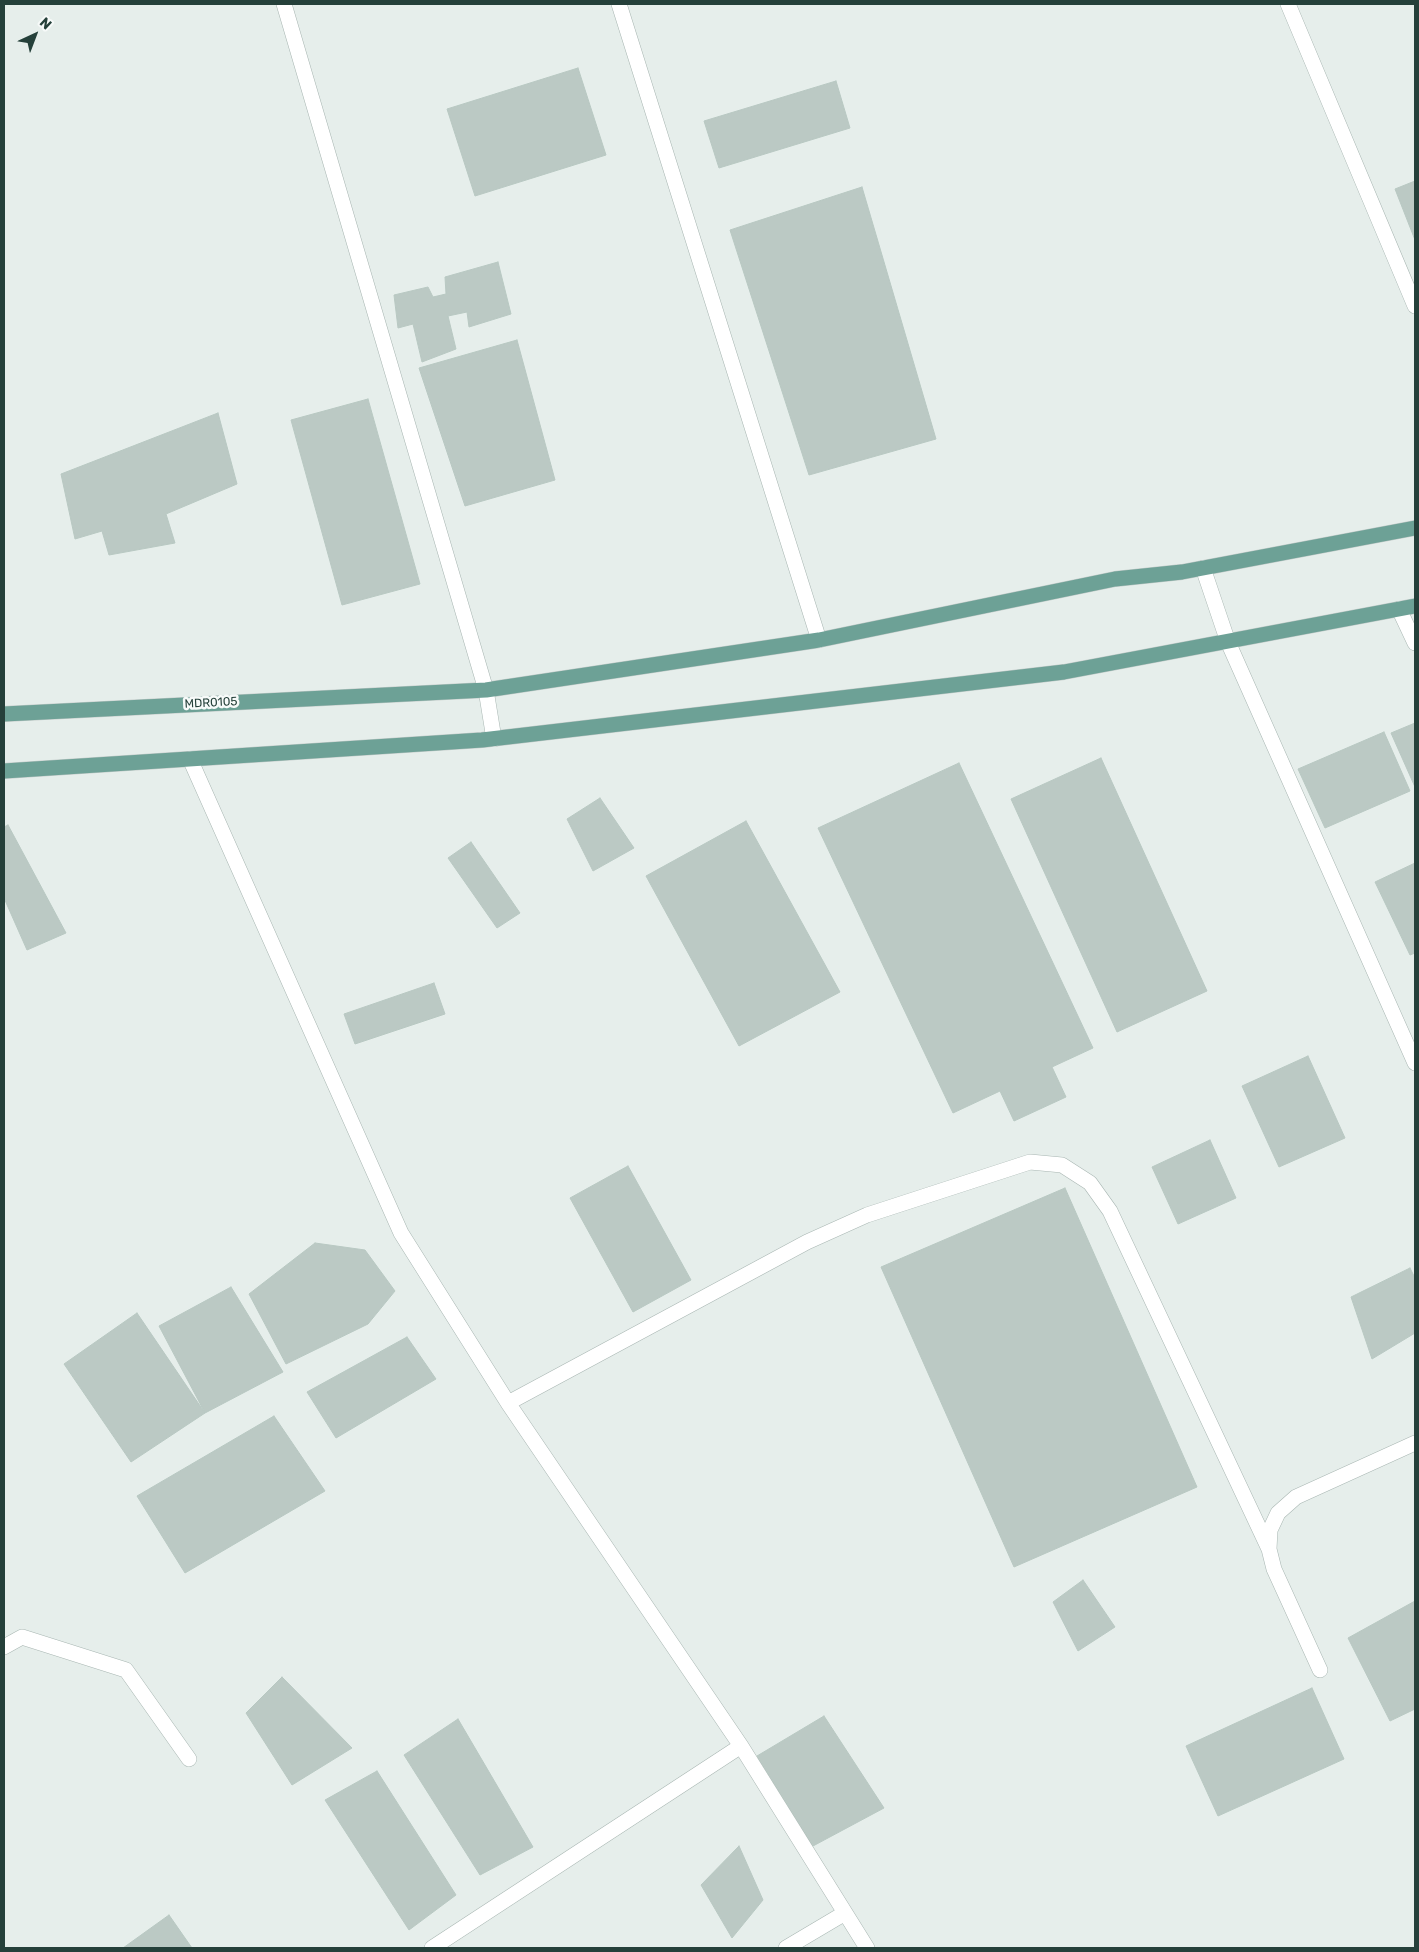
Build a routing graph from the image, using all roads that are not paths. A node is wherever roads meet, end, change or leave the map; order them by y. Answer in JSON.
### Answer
{"nodes":[{"id":1,"x":284,"y":4,"type":"edge"},
{"id":2,"x":619,"y":4,"type":"edge"},
{"id":3,"x":1288,"y":4,"type":"edge"},
{"id":4,"x":1415,"y":306,"type":"edge"},
{"id":5,"x":1415,"y":528,"type":"edge"},
{"id":6,"x":1203,"y":568,"type":"junction"},
{"id":7,"x":1415,"y":606,"type":"edge"},
{"id":8,"x":1399,"y":609,"type":"junction"},
{"id":9,"x":819,"y":640,"type":"junction"},
{"id":10,"x":1228,"y":642,"type":"junction"},
{"id":11,"x":1415,"y":643,"type":"edge"},
{"id":12,"x":486,"y":690,"type":"junction"},
{"id":13,"x":4,"y":714,"type":"edge"},
{"id":14,"x":494,"y":739,"type":"junction"},
{"id":15,"x":190,"y":759,"type":"junction"},
{"id":16,"x":4,"y":771,"type":"edge"},
{"id":17,"x":1415,"y":1063,"type":"edge"},
{"id":18,"x":508,"y":1403,"type":"junction"},
{"id":19,"x":1415,"y":1443,"type":"edge"},
{"id":20,"x":1269,"y":1549,"type":"junction"},
{"id":21,"x":4,"y":1647,"type":"edge"},
{"id":22,"x":1320,"y":1670,"type":"dead end"},
{"id":23,"x":741,"y":1746,"type":"junction"},
{"id":24,"x":188,"y":1759,"type":"dead end"},
{"id":25,"x":845,"y":1913,"type":"junction"},
{"id":26,"x":432,"y":1948,"type":"edge"},
{"id":27,"x":786,"y":1948,"type":"edge"},
{"id":28,"x":867,"y":1948,"type":"edge"}],
"edges":[{"from":1,"to":12,"type":"street"},
{"from":2,"to":9,"type":"street"},
{"from":3,"to":4,"type":"street"},
{"from":5,"to":6,"type":"main road","name":"MDR0105"},
{"from":6,"to":9,"type":"main road","name":"MDR0105"},
{"from":6,"to":10,"type":"street"},
{"from":7,"to":8,"type":"main road"},
{"from":8,"to":10,"type":"main road"},
{"from":8,"to":11,"type":"street"},
{"from":9,"to":12,"type":"main road","name":"MDR0105"},
{"from":10,"to":14,"type":"main road"},
{"from":10,"to":17,"type":"street"},
{"from":12,"to":13,"type":"main road","name":"MDR0105"},
{"from":12,"to":14,"type":"street"},
{"from":14,"to":15,"type":"main road"},
{"from":15,"to":16,"type":"main road"},
{"from":15,"to":18,"type":"street"},
{"from":18,"to":20,"type":"street"},
{"from":18,"to":23,"type":"street"},
{"from":19,"to":20,"type":"street"},
{"from":20,"to":22,"type":"street"},
{"from":21,"to":24,"type":"street"},
{"from":23,"to":25,"type":"street"},
{"from":23,"to":26,"type":"street"},
{"from":25,"to":27,"type":"street"},
{"from":25,"to":28,"type":"street"}]}
